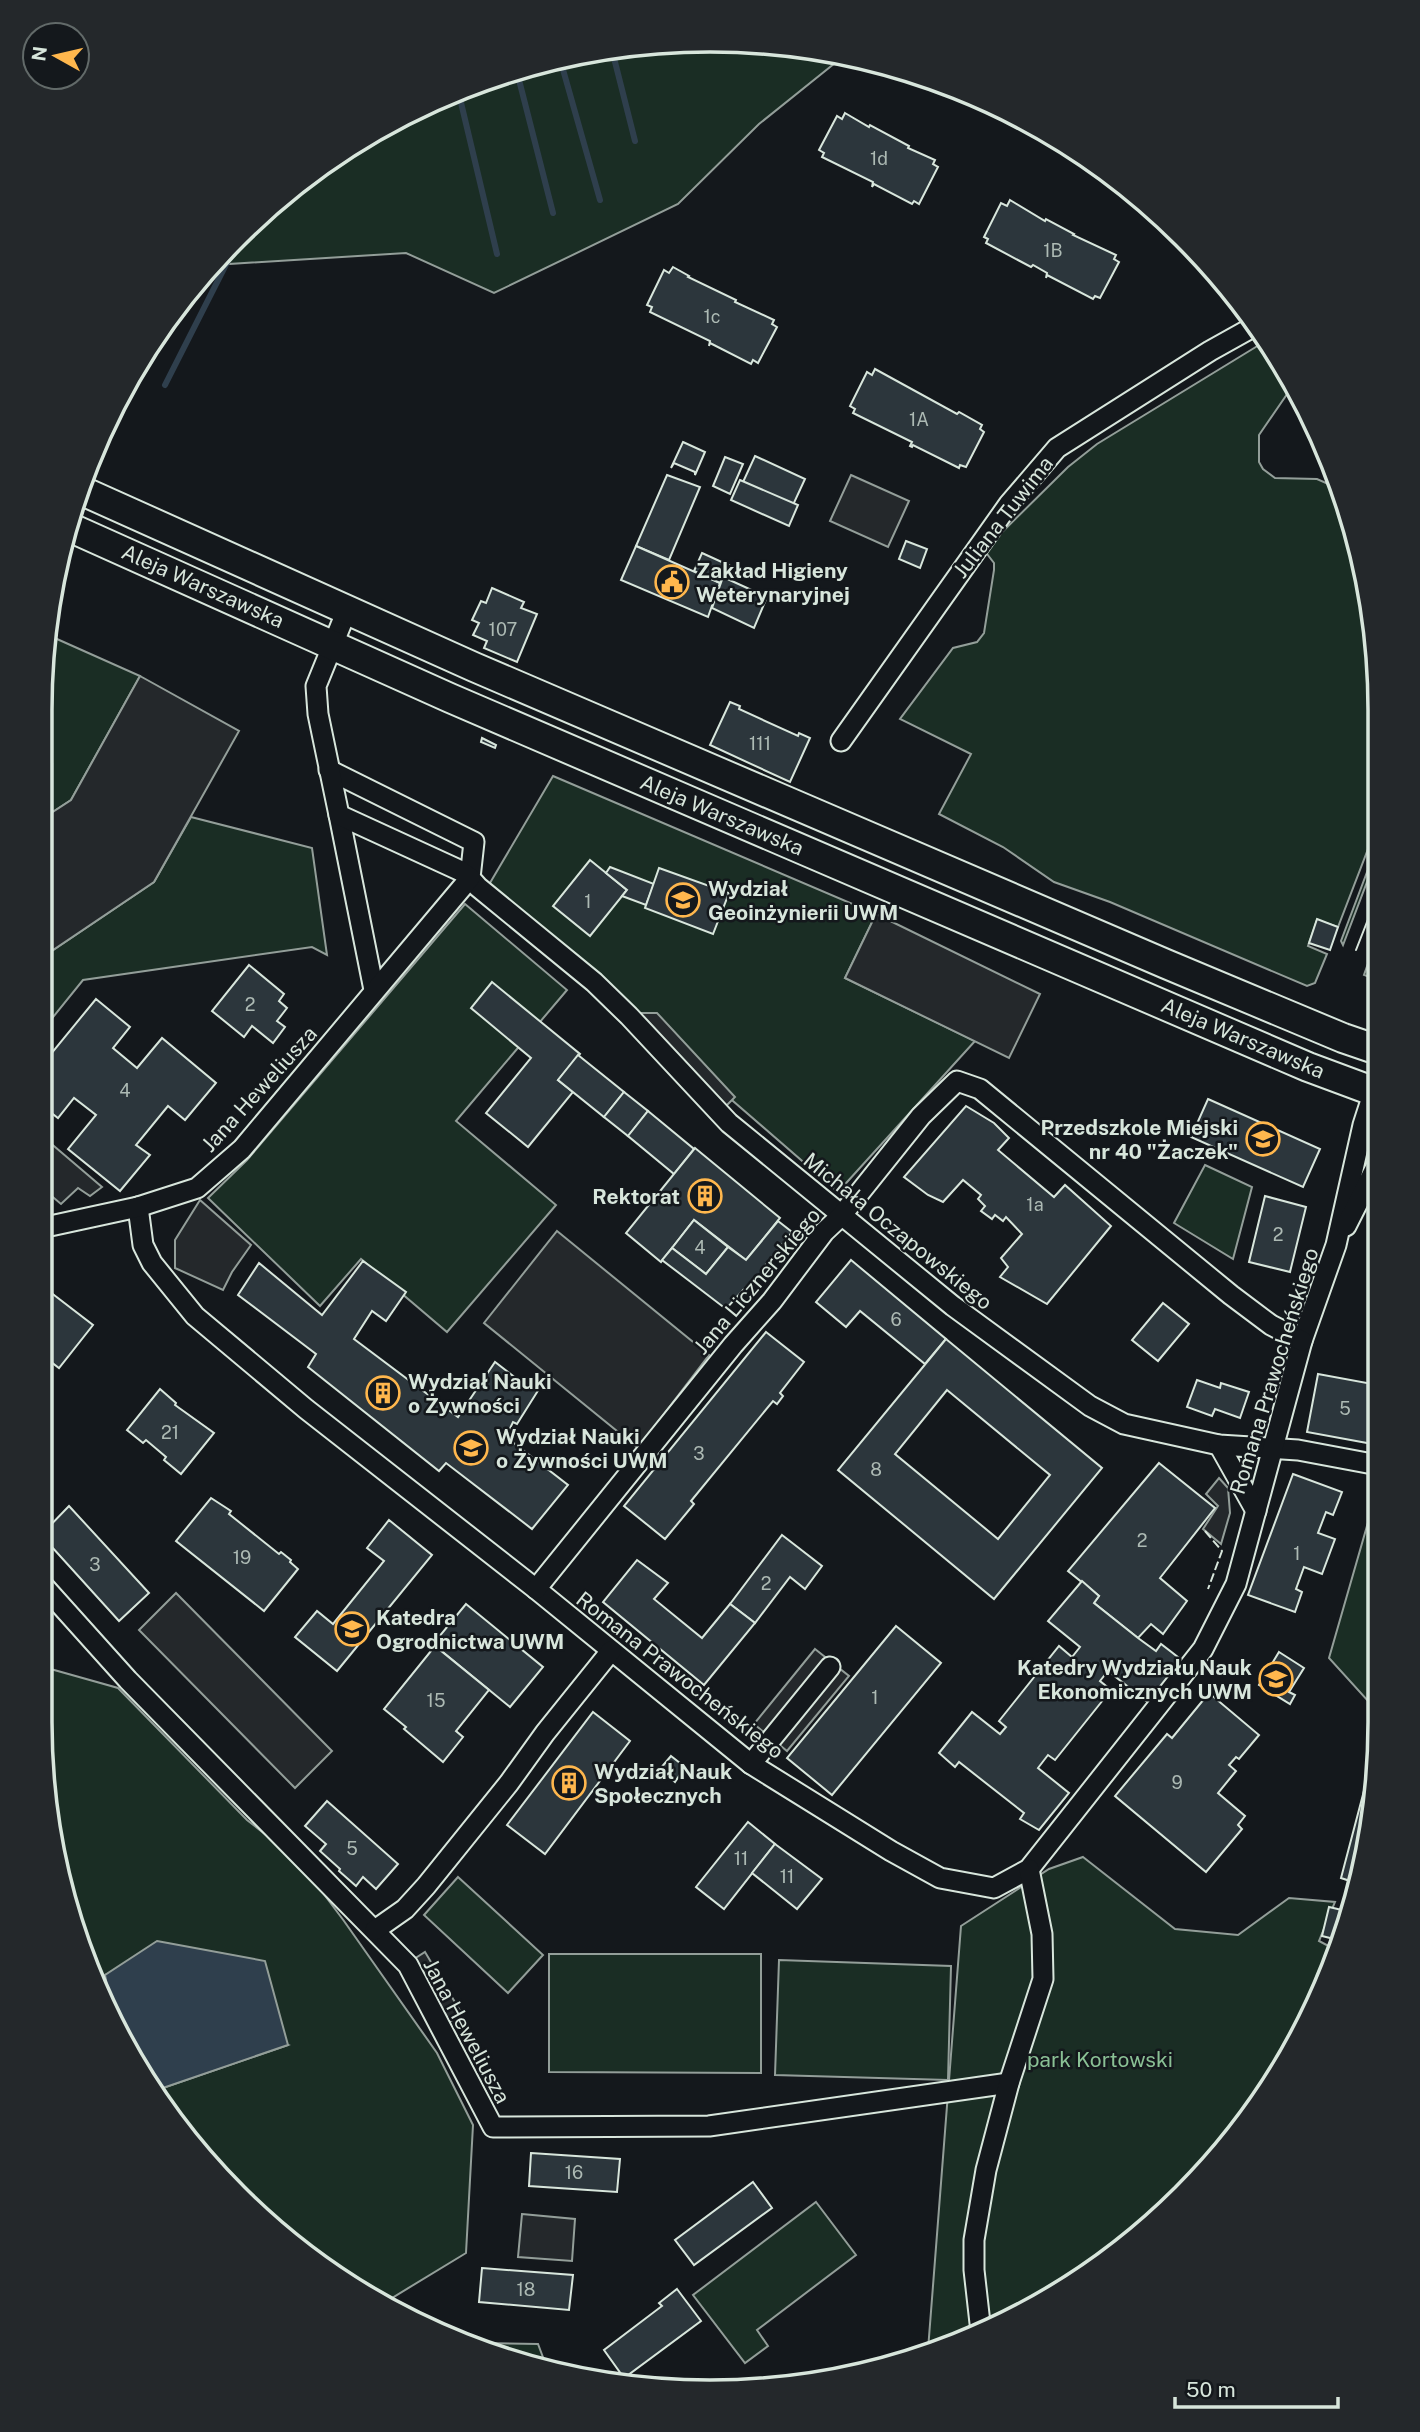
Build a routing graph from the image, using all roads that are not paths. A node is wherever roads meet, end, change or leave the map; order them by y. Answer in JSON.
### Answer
{"nodes":[{"id":1,"x":1247,"y":331,"type":"edge"},
{"id":2,"x":89,"y":494,"type":"edge"},
{"id":3,"x":78,"y":531,"type":"edge"},
{"id":4,"x":347,"y":610,"type":"junction"},
{"id":5,"x":332,"y":644,"type":"junction"},
{"id":6,"x":841,"y":741,"type":"dead end"},
{"id":7,"x":328,"y":770,"type":"junction"},
{"id":8,"x":339,"y":815,"type":"junction"},
{"id":9,"x":470,"y":878,"type":"junction"},
{"id":10,"x":374,"y":990,"type":"junction"},
{"id":11,"x":1368,"y":1031,"type":"edge"},
{"id":12,"x":1352,"y":1041,"type":"junction"},
{"id":13,"x":1368,"y":1047,"type":"edge"},
{"id":14,"x":1368,"y":1085,"type":"edge"},
{"id":15,"x":1368,"y":1112,"type":"edge"},
{"id":16,"x":1368,"y":1187,"type":"edge"},
{"id":17,"x":138,"y":1207,"type":"junction"},
{"id":18,"x":841,"y":1216,"type":"junction"},
{"id":19,"x":52,"y":1226,"type":"edge"},
{"id":20,"x":1335,"y":1245,"type":"junction"},
{"id":21,"x":1302,"y":1341,"type":"junction"},
{"id":22,"x":1219,"y":1444,"type":"junction"},
{"id":23,"x":1275,"y":1447,"type":"junction"},
{"id":24,"x":1368,"y":1463,"type":"edge"},
{"id":25,"x":1256,"y":1511,"type":"junction"},
{"id":26,"x":536,"y":1590,"type":"junction"},
{"id":27,"x":52,"y":1596,"type":"edge"},
{"id":28,"x":611,"y":1651,"type":"junction"},
{"id":29,"x":830,"y":1667,"type":"dead end"},
{"id":30,"x":751,"y":1764,"type":"junction"},
{"id":31,"x":1030,"y":1869,"type":"junction"},
{"id":32,"x":375,"y":1930,"type":"junction"},
{"id":33,"x":1009,"y":2083,"type":"junction"},
{"id":34,"x":980,"y":2321,"type":"edge"}],
"edges":[{"from":1,"to":6,"type":"street","name":"Juliana Tuwima"},
{"from":2,"to":4,"type":"main road","name":"Aleja Warszawska"},
{"from":3,"to":5,"type":"main road","name":"Aleja Warszawska"},
{"from":4,"to":5,"type":"street"},
{"from":4,"to":12,"type":"main road","name":"Aleja Warszawska"},
{"from":5,"to":7,"type":"street"},
{"from":5,"to":14,"type":"main road","name":"Aleja Warszawska"},
{"from":7,"to":8,"type":"street"},
{"from":7,"to":9,"type":"street"},
{"from":8,"to":9,"type":"street"},
{"from":8,"to":10,"type":"street"},
{"from":9,"to":10,"type":"street","name":"Jana Heweliusza"},
{"from":9,"to":18,"type":"street","name":"Michała Oczapowskiego"},
{"from":10,"to":17,"type":"street","name":"Jana Heweliusza"},
{"from":11,"to":12,"type":"main road"},
{"from":12,"to":13,"type":"main road","name":"Aleja Warszawska"},
{"from":15,"to":20,"type":"street","name":"Romana Prawocheńskiego"},
{"from":16,"to":20,"type":"street","name":"Romana Prawocheńskiego"},
{"from":17,"to":19,"type":"street","name":"Jana Heweliusza"},
{"from":17,"to":26,"type":"street","name":"Romana Prawocheńskiego"},
{"from":18,"to":21,"type":"street","name":"Jana Licznerskiego"},
{"from":18,"to":22,"type":"street","name":"Michała Oczapowskiego"},
{"from":18,"to":26,"type":"street","name":"Jana Licznerskiego"},
{"from":20,"to":21,"type":"street","name":"Romana Prawocheńskiego"},
{"from":21,"to":23,"type":"street","name":"Romana Prawocheńskiego"},
{"from":22,"to":23,"type":"street","name":"Michała Oczapowskiego"},
{"from":22,"to":25,"type":"street","name":"Romana Prawocheńskiego"},
{"from":23,"to":24,"type":"street","name":"Michała Oczapowskiego"},
{"from":23,"to":25,"type":"street","name":"Romana Prawocheńskiego"},
{"from":25,"to":31,"type":"street","name":"Romana Prawocheńskiego"},
{"from":26,"to":28,"type":"street","name":"Romana Prawocheńskiego"},
{"from":27,"to":32,"type":"street","name":"Jana Heweliusza"},
{"from":28,"to":30,"type":"street","name":"Romana Prawocheńskiego"},
{"from":28,"to":32,"type":"street"},
{"from":29,"to":30,"type":"street"},
{"from":30,"to":31,"type":"street","name":"Romana Prawocheńskiego"},
{"from":31,"to":33,"type":"street"},
{"from":32,"to":33,"type":"street","name":"Jana Heweliusza"},
{"from":33,"to":34,"type":"street"}]}
